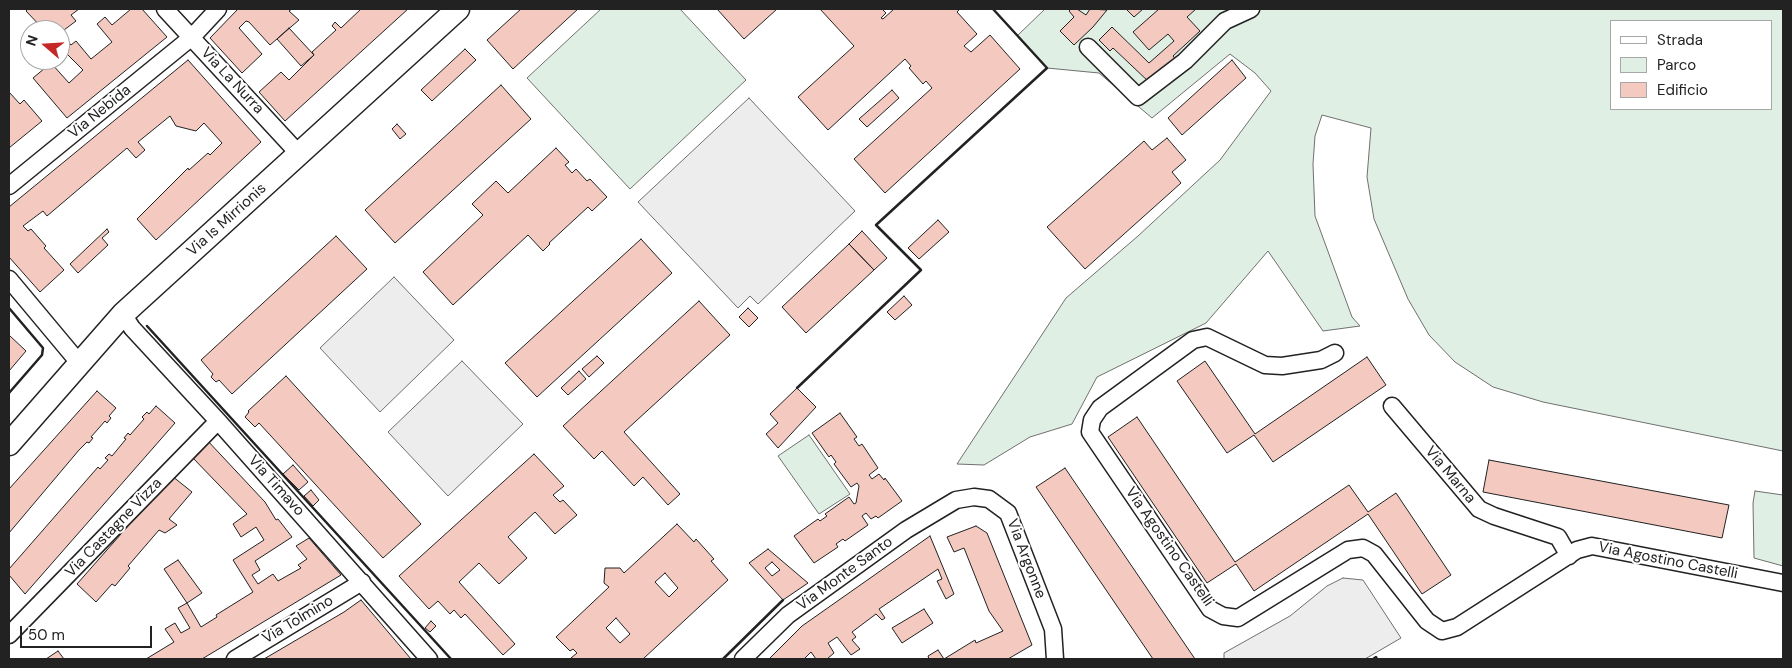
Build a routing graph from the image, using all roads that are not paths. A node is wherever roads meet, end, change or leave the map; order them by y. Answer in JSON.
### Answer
{"nodes":[{"id":1,"x":166,"y":9,"type":"edge"},
{"id":2,"x":218,"y":9,"type":"edge"},
{"id":3,"x":458,"y":9,"type":"edge"},
{"id":4,"x":1251,"y":9,"type":"edge"},
{"id":5,"x":192,"y":37,"type":"junction"},
{"id":6,"x":1088,"y":47,"type":"dead end"},
{"id":7,"x":299,"y":154,"type":"junction"},
{"id":8,"x":9,"y":186,"type":"edge"},
{"id":9,"x":9,"y":279,"type":"edge"},
{"id":10,"x":123,"y":314,"type":"junction"},
{"id":11,"x":1335,"y":353,"type":"dead end"},
{"id":12,"x":80,"y":364,"type":"junction"},
{"id":13,"x":1392,"y":406,"type":"dead end"},
{"id":14,"x":218,"y":421,"type":"junction"},
{"id":15,"x":9,"y":444,"type":"edge"},
{"id":16,"x":956,"y":500,"type":"joint"},
{"id":17,"x":1569,"y":556,"type":"junction"},
{"id":18,"x":362,"y":582,"type":"junction"},
{"id":19,"x":1783,"y":583,"type":"edge"},
{"id":20,"x":9,"y":635,"type":"edge"},
{"id":21,"x":235,"y":659,"type":"edge"},
{"id":22,"x":429,"y":659,"type":"edge"},
{"id":23,"x":743,"y":659,"type":"edge"},
{"id":24,"x":1055,"y":659,"type":"edge"}],
"edges":[{"from":1,"to":5,"type":"street","name":"Via La Nurra"},
{"from":2,"to":5,"type":"street","name":"Via Nebida"},
{"from":3,"to":7,"type":"street","name":"Via Is Mirrionis"},
{"from":4,"to":6,"type":"street"},
{"from":5,"to":7,"type":"street","name":"Via La Nurra"},
{"from":5,"to":8,"type":"street","name":"Via Nebida"},
{"from":7,"to":10,"type":"street","name":"Via Is Mirrionis"},
{"from":9,"to":12,"type":"street"},
{"from":10,"to":12,"type":"street","name":"Via Is Mirrionis"},
{"from":10,"to":14,"type":"street","name":"Via Timavo"},
{"from":11,"to":17,"type":"street","name":"Via Agostino Castelli"},
{"from":12,"to":15,"type":"street","name":"Via Is Mirrionis"},
{"from":13,"to":17,"type":"street","name":"Via Marna"},
{"from":14,"to":18,"type":"street","name":"Via Timavo"},
{"from":14,"to":20,"type":"street","name":"Via Castagne Vizza"},
{"from":16,"to":23,"type":"street","name":"Via Monte Santo"},
{"from":16,"to":24,"type":"street","name":"Via Argonne"},
{"from":17,"to":19,"type":"street","name":"Via Agostino Castelli"},
{"from":18,"to":21,"type":"street","name":"Via Tolmino"},
{"from":18,"to":22,"type":"street","name":"Via Timavo"}]}
